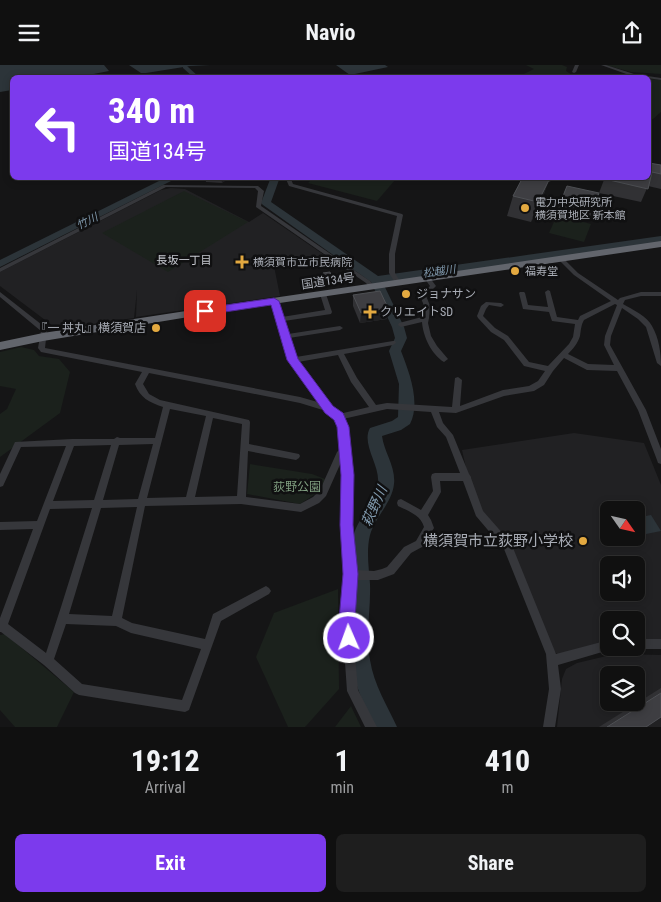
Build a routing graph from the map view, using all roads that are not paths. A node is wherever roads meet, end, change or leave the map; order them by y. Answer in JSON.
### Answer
{"nodes":[{"id":1,"x":577,"y":65,"type":"edge"},
{"id":2,"x":603,"y":65,"type":"edge"},
{"id":3,"x":574,"y":72,"type":"dead end"},
{"id":4,"x":633,"y":75,"type":"edge"},
{"id":5,"x":290,"y":180,"type":"edge"},
{"id":6,"x":661,"y":244,"type":"edge"},
{"id":7,"x":561,"y":259,"type":"junction"},
{"id":8,"x":0,"y":270,"type":"edge"},
{"id":9,"x":428,"y":279,"type":"junction"},
{"id":10,"x":398,"y":283,"type":"junction"},
{"id":11,"x":377,"y":286,"type":"junction"},
{"id":12,"x":522,"y":293,"type":"dead end"},
{"id":13,"x":548,"y":293,"type":"dead end"},
{"id":14,"x":0,"y":294,"type":"edge"},
{"id":15,"x":323,"y":294,"type":"junction"},
{"id":16,"x":661,"y":294,"type":"edge"},
{"id":17,"x":274,"y":301,"type":"junction"},
{"id":18,"x":617,"y":303,"type":"junction"},
{"id":19,"x":501,"y":305,"type":"dead end"},
{"id":20,"x":552,"y":310,"type":"junction"},
{"id":21,"x":424,"y":319,"type":"junction"},
{"id":22,"x":279,"y":321,"type":"junction"},
{"id":23,"x":579,"y":322,"type":"junction"},
{"id":24,"x":401,"y":325,"type":"dead end"},
{"id":25,"x":340,"y":328,"type":"dead end"},
{"id":26,"x":43,"y":337,"type":"junction"},
{"id":27,"x":284,"y":337,"type":"junction"},
{"id":28,"x":393,"y":343,"type":"dead end"},
{"id":29,"x":0,"y":346,"type":"edge"},
{"id":30,"x":340,"y":352,"type":"junction"},
{"id":31,"x":564,"y":355,"type":"junction"},
{"id":32,"x":444,"y":359,"type":"dead end"},
{"id":33,"x":293,"y":360,"type":"junction"},
{"id":34,"x":661,"y":363,"type":"edge"},
{"id":35,"x":618,"y":368,"type":"junction"},
{"id":36,"x":550,"y":369,"type":"junction"},
{"id":37,"x":146,"y":372,"type":"junction"},
{"id":38,"x":458,"y":380,"type":"dead end"},
{"id":39,"x":167,"y":405,"type":"junction"},
{"id":40,"x":374,"y":408,"type":"junction"},
{"id":41,"x":329,"y":409,"type":"junction"},
{"id":42,"x":434,"y":410,"type":"junction"},
{"id":43,"x":456,"y":410,"type":"junction"},
{"id":44,"x":210,"y":414,"type":"junction"},
{"id":45,"x":338,"y":417,"type":"junction"},
{"id":46,"x":117,"y":441,"type":"junction"},
{"id":47,"x":157,"y":441,"type":"junction"},
{"id":48,"x":72,"y":442,"type":"junction"},
{"id":49,"x":245,"y":447,"type":"junction"},
{"id":50,"x":345,"y":449,"type":"junction"},
{"id":51,"x":296,"y":456,"type":"dead end"},
{"id":52,"x":661,"y":459,"type":"edge"},
{"id":53,"x":467,"y":477,"type":"junction"},
{"id":54,"x":0,"y":483,"type":"edge"},
{"id":55,"x":241,"y":500,"type":"junction"},
{"id":56,"x":190,"y":501,"type":"junction"},
{"id":57,"x":142,"y":502,"type":"junction"},
{"id":58,"x":96,"y":503,"type":"junction"},
{"id":59,"x":401,"y":503,"type":"dead end"},
{"id":60,"x":48,"y":505,"type":"junction"},
{"id":61,"x":423,"y":515,"type":"junction"},
{"id":62,"x":39,"y":525,"type":"junction"},
{"id":63,"x":0,"y":526,"type":"edge"},
{"id":64,"x":354,"y":575,"type":"junction"},
{"id":65,"x":266,"y":591,"type":"dead end"},
{"id":66,"x":63,"y":619,"type":"junction"},
{"id":67,"x":116,"y":621,"type":"junction"},
{"id":68,"x":1,"y":626,"type":"edge"},
{"id":69,"x":645,"y":644,"type":"edge"},
{"id":70,"x":661,"y":644,"type":"edge"},
{"id":71,"x":208,"y":645,"type":"junction"},
{"id":72,"x":600,"y":648,"type":"edge"},
{"id":73,"x":48,"y":661,"type":"junction"},
{"id":74,"x":552,"y":661,"type":"junction"},
{"id":75,"x":371,"y":727,"type":"edge"},
{"id":76,"x":549,"y":727,"type":"edge"}],
"edges":[{"from":1,"to":3,"type":"street"},
{"from":2,"to":4,"type":"street"},
{"from":5,"to":10,"type":"street"},
{"from":6,"to":7,"type":"highway","name":"国道134号"},
{"from":7,"to":9,"type":"highway","name":"国道134号"},
{"from":7,"to":18,"type":"street"},
{"from":8,"to":11,"type":"street"},
{"from":9,"to":10,"type":"highway","name":"国道134号"},
{"from":9,"to":21,"type":"street"},
{"from":10,"to":11,"type":"highway","name":"国道134号"},
{"from":11,"to":15,"type":"highway","name":"国道134号"},
{"from":12,"to":20,"type":"street"},
{"from":13,"to":20,"type":"street"},
{"from":14,"to":26,"type":"street"},
{"from":15,"to":17,"type":"highway","name":"国道134号"},
{"from":15,"to":22,"type":"street"},
{"from":16,"to":18,"type":"street"},
{"from":17,"to":22,"type":"street"},
{"from":17,"to":26,"type":"highway","name":"国道134号"},
{"from":18,"to":23,"type":"street"},
{"from":18,"to":34,"type":"street"},
{"from":18,"to":35,"type":"street"},
{"from":19,"to":36,"type":"street"},
{"from":20,"to":23,"type":"street"},
{"from":21,"to":24,"type":"street"},
{"from":21,"to":32,"type":"street"},
{"from":22,"to":27,"type":"street"},
{"from":23,"to":31,"type":"street"},
{"from":25,"to":27,"type":"street"},
{"from":26,"to":29,"type":"highway","name":"国道134号"},
{"from":26,"to":37,"type":"street"},
{"from":27,"to":33,"type":"street"},
{"from":28,"to":30,"type":"street"},
{"from":30,"to":33,"type":"street"},
{"from":30,"to":40,"type":"street"},
{"from":31,"to":35,"type":"street"},
{"from":31,"to":36,"type":"street"},
{"from":33,"to":41,"type":"street"},
{"from":35,"to":52,"type":"street"},
{"from":36,"to":43,"type":"street"},
{"from":37,"to":39,"type":"street"},
{"from":37,"to":41,"type":"street"},
{"from":38,"to":43,"type":"street"},
{"from":39,"to":44,"type":"street"},
{"from":39,"to":47,"type":"street"},
{"from":40,"to":42,"type":"street"},
{"from":40,"to":45,"type":"street"},
{"from":41,"to":45,"type":"street"},
{"from":42,"to":43,"type":"street"},
{"from":42,"to":53,"type":"street"},
{"from":44,"to":49,"type":"street"},
{"from":44,"to":56,"type":"street"},
{"from":45,"to":50,"type":"street"},
{"from":46,"to":47,"type":"street"},
{"from":46,"to":48,"type":"street"},
{"from":46,"to":58,"type":"street"},
{"from":47,"to":57,"type":"street"},
{"from":48,"to":54,"type":"street"},
{"from":48,"to":60,"type":"street"},
{"from":49,"to":51,"type":"street"},
{"from":49,"to":55,"type":"street"},
{"from":50,"to":55,"type":"street"},
{"from":50,"to":64,"type":"street"},
{"from":53,"to":61,"type":"street"},
{"from":53,"to":74,"type":"street"},
{"from":55,"to":56,"type":"street"},
{"from":56,"to":57,"type":"street"},
{"from":57,"to":58,"type":"street"},
{"from":57,"to":67,"type":"street"},
{"from":58,"to":60,"type":"street"},
{"from":58,"to":66,"type":"street"},
{"from":59,"to":61,"type":"street"},
{"from":60,"to":62,"type":"street"},
{"from":61,"to":64,"type":"street"},
{"from":62,"to":63,"type":"street"},
{"from":62,"to":68,"type":"street"},
{"from":64,"to":75,"type":"street"},
{"from":65,"to":71,"type":"street"},
{"from":66,"to":67,"type":"street"},
{"from":66,"to":73,"type":"street"},
{"from":67,"to":71,"type":"street"},
{"from":68,"to":73,"type":"street"},
{"from":69,"to":70,"type":"street"},
{"from":71,"to":73,"type":"street"},
{"from":72,"to":74,"type":"street"},
{"from":74,"to":76,"type":"street"}]}
